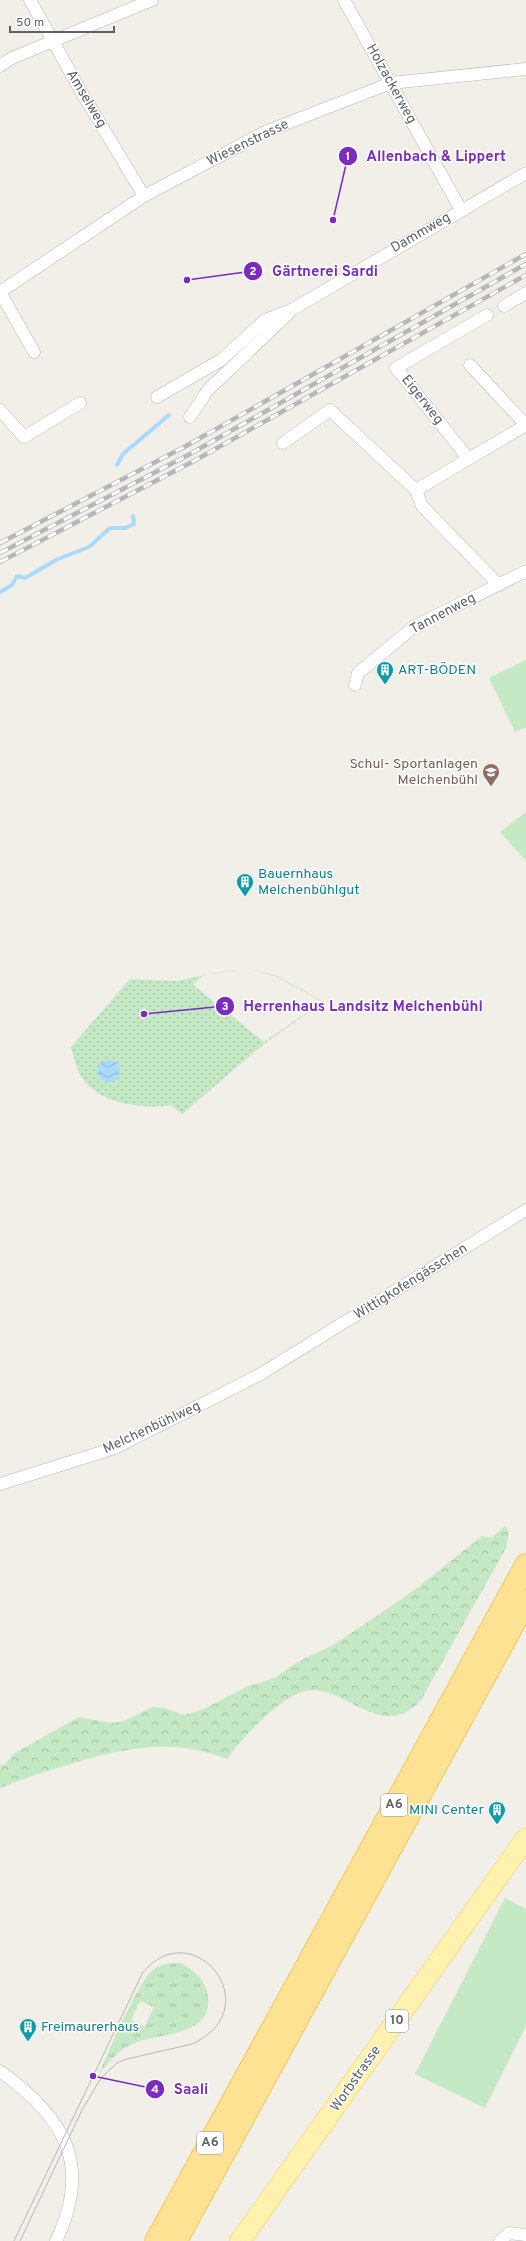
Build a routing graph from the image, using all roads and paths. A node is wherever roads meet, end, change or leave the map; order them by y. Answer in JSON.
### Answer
{"nodes":[{"id":1,"x":30,"y":0,"type":"edge"},
{"id":2,"x":152,"y":0,"type":"edge"},
{"id":3,"x":344,"y":0,"type":"edge"},
{"id":4,"x":53,"y":42,"type":"junction"},
{"id":5,"x":0,"y":66,"type":"edge"},
{"id":6,"x":526,"y":69,"type":"edge"},
{"id":7,"x":391,"y":82,"type":"junction"},
{"id":8,"x":526,"y":173,"type":"edge"},
{"id":9,"x":144,"y":196,"type":"junction"},
{"id":10,"x":461,"y":210,"type":"junction"},
{"id":11,"x":0,"y":292,"type":"edge"},
{"id":12,"x":526,"y":293,"type":"edge"},
{"id":13,"x":504,"y":306,"type":"dead end"},
{"id":14,"x":293,"y":309,"type":"junction"},
{"id":15,"x":487,"y":315,"type":"dead end"},
{"id":16,"x":34,"y":352,"type":"dead end"},
{"id":17,"x":470,"y":365,"type":"dead end"},
{"id":18,"x":157,"y":397,"type":"dead end"},
{"id":19,"x":80,"y":403,"type":"dead end"},
{"id":20,"x":0,"y":410,"type":"edge"},
{"id":21,"x":190,"y":417,"type":"dead end"},
{"id":22,"x":526,"y":425,"type":"edge"},
{"id":23,"x":283,"y":443,"type":"dead end"},
{"id":24,"x":468,"y":458,"type":"junction"},
{"id":25,"x":416,"y":490,"type":"junction"},
{"id":26,"x":526,"y":571,"type":"edge"},
{"id":27,"x":499,"y":585,"type":"junction"},
{"id":28,"x":355,"y":685,"type":"dead end"},
{"id":29,"x":526,"y":1210,"type":"edge"},
{"id":30,"x":295,"y":1353,"type":"joint"},
{"id":31,"x":0,"y":1484,"type":"edge"},
{"id":32,"x":526,"y":1565,"type":"edge"},
{"id":33,"x":526,"y":1601,"type":"edge"},
{"id":34,"x":526,"y":1838,"type":"edge"},
{"id":35,"x":0,"y":2071,"type":"edge"},
{"id":36,"x":526,"y":2235,"type":"edge"},
{"id":37,"x":56,"y":2241,"type":"edge"},
{"id":38,"x":156,"y":2241,"type":"edge"},
{"id":39,"x":176,"y":2241,"type":"edge"},
{"id":40,"x":240,"y":2241,"type":"edge"},
{"id":41,"x":500,"y":2241,"type":"edge"}],
"edges":[{"from":1,"to":4,"type":"street","name":"Amselweg"},
{"from":2,"to":4,"type":"street"},
{"from":3,"to":7,"type":"street","name":"Holzackerweg"},
{"from":4,"to":5,"type":"street"},
{"from":4,"to":9,"type":"street","name":"Amselweg"},
{"from":6,"to":7,"type":"street","name":"Wiesenstrasse"},
{"from":7,"to":9,"type":"street","name":"Wiesenstrasse"},
{"from":7,"to":10,"type":"street","name":"Holzackerweg"},
{"from":8,"to":10,"type":"street","name":"Dammweg"},
{"from":9,"to":11,"type":"street","name":"Wiesenstrasse"},
{"from":10,"to":14,"type":"street","name":"Dammweg"},
{"from":11,"to":16,"type":"street"},
{"from":12,"to":13,"type":"street"},
{"from":14,"to":18,"type":"street","name":"Dammweg"},
{"from":14,"to":21,"type":"street"},
{"from":15,"to":24,"type":"street","name":"Eigerweg"},
{"from":17,"to":22,"type":"street"},
{"from":19,"to":20,"type":"street"},
{"from":22,"to":24,"type":"street"},
{"from":23,"to":25,"type":"street"},
{"from":24,"to":25,"type":"street"},
{"from":25,"to":27,"type":"street"},
{"from":26,"to":27,"type":"street","name":"Tannenweg"},
{"from":27,"to":28,"type":"street","name":"Tannenweg"},
{"from":29,"to":30,"type":"street","name":"Wittigkofengässchen"},
{"from":30,"to":31,"type":"street","name":"Melchenbühlweg"},
{"from":32,"to":38,"type":"highway","number":"A6"},
{"from":33,"to":39,"type":"highway","number":"A6"},
{"from":34,"to":40,"type":"main road","name":"Worbstrasse","number":"10"},
{"from":35,"to":37,"type":"street"},
{"from":36,"to":41,"type":"street"}]}
